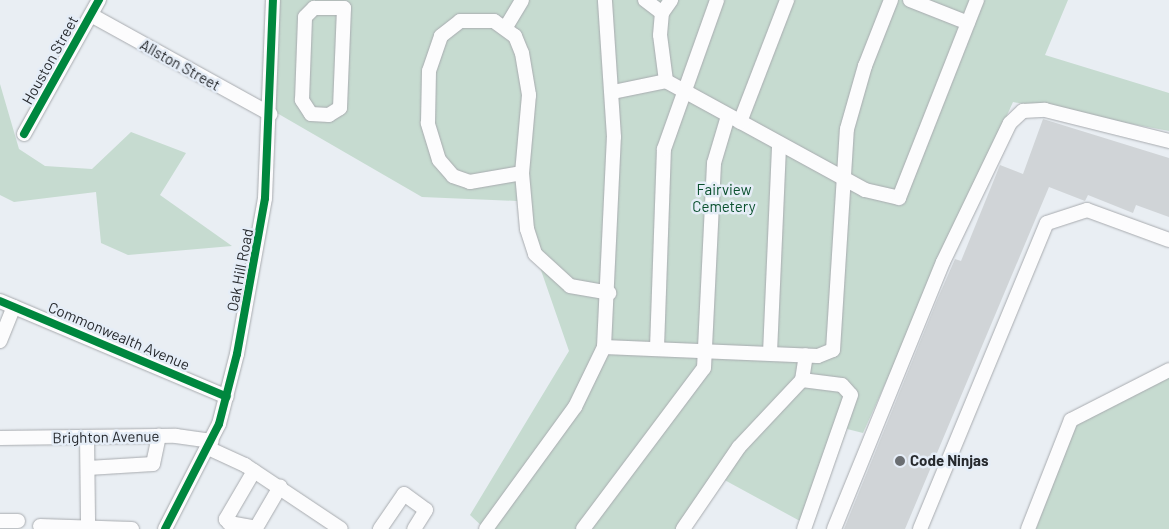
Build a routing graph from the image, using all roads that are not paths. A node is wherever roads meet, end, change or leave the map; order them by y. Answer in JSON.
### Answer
{"nodes":[{"id":1,"x":100,"y":0,"type":"edge"},
{"id":2,"x":273,"y":0,"type":"edge"},
{"id":3,"x":522,"y":0,"type":"edge"},
{"id":4,"x":605,"y":0,"type":"edge"},
{"id":5,"x":645,"y":0,"type":"edge"},
{"id":6,"x":670,"y":0,"type":"edge"},
{"id":7,"x":717,"y":0,"type":"edge"},
{"id":8,"x":787,"y":0,"type":"edge"},
{"id":9,"x":891,"y":0,"type":"edge"},
{"id":10,"x":910,"y":0,"type":"edge"},
{"id":11,"x":977,"y":0,"type":"edge"},
{"id":12,"x":344,"y":4,"type":"edge"},
{"id":13,"x":662,"y":13,"type":"junction"},
{"id":14,"x":91,"y":15,"type":"junction"},
{"id":15,"x":968,"y":23,"type":"junction"},
{"id":16,"x":506,"y":27,"type":"junction"},
{"id":17,"x":666,"y":81,"type":"junction"},
{"id":18,"x":613,"y":92,"type":"junction"},
{"id":19,"x":682,"y":92,"type":"junction"},
{"id":20,"x":270,"y":114,"type":"junction"},
{"id":21,"x":734,"y":119,"type":"junction"},
{"id":22,"x":24,"y":134,"type":"dead end"},
{"id":23,"x":1169,"y":140,"type":"edge"},
{"id":24,"x":780,"y":144,"type":"junction"},
{"id":25,"x":522,"y":173,"type":"junction"},
{"id":26,"x":842,"y":177,"type":"junction"},
{"id":27,"x":1169,"y":240,"type":"edge"},
{"id":28,"x":609,"y":293,"type":"junction"},
{"id":29,"x":0,"y":301,"type":"edge"},
{"id":30,"x":14,"y":307,"type":"junction"},
{"id":31,"x":0,"y":340,"type":"edge"},
{"id":32,"x":604,"y":347,"type":"junction"},
{"id":33,"x":657,"y":348,"type":"junction"},
{"id":34,"x":705,"y":351,"type":"junction"},
{"id":35,"x":770,"y":353,"type":"junction"},
{"id":36,"x":806,"y":355,"type":"junction"},
{"id":37,"x":1169,"y":370,"type":"edge"},
{"id":38,"x":802,"y":380,"type":"junction"},
{"id":39,"x":227,"y":397,"type":"junction"},
{"id":40,"x":158,"y":436,"type":"junction"},
{"id":41,"x":87,"y":437,"type":"junction"},
{"id":42,"x":0,"y":438,"type":"edge"},
{"id":43,"x":210,"y":444,"type":"junction"},
{"id":44,"x":88,"y":468,"type":"junction"},
{"id":45,"x":254,"y":471,"type":"junction"},
{"id":46,"x":280,"y":488,"type":"junction"},
{"id":47,"x":0,"y":521,"type":"edge"},
{"id":48,"x":18,"y":521,"type":"dead end"},
{"id":49,"x":88,"y":525,"type":"junction"},
{"id":50,"x":40,"y":526,"type":"dead end"},
{"id":51,"x":132,"y":529,"type":"edge"},
{"id":52,"x":165,"y":529,"type":"edge"},
{"id":53,"x":341,"y":529,"type":"edge"},
{"id":54,"x":380,"y":529,"type":"edge"},
{"id":55,"x":414,"y":529,"type":"edge"},
{"id":56,"x":486,"y":529,"type":"edge"},
{"id":57,"x":584,"y":529,"type":"edge"},
{"id":58,"x":683,"y":529,"type":"edge"},
{"id":59,"x":804,"y":529,"type":"edge"},
{"id":60,"x":834,"y":529,"type":"edge"},
{"id":61,"x":920,"y":529,"type":"edge"},
{"id":62,"x":1028,"y":529,"type":"edge"}],
"edges":[{"from":1,"to":14,"type":"street","name":"Houston Street"},
{"from":2,"to":20,"type":"street","name":"Oak Hill Road"},
{"from":3,"to":16,"type":"street"},
{"from":4,"to":18,"type":"street"},
{"from":5,"to":13,"type":"street"},
{"from":6,"to":13,"type":"street"},
{"from":7,"to":19,"type":"street"},
{"from":8,"to":21,"type":"street"},
{"from":9,"to":26,"type":"street"},
{"from":10,"to":15,"type":"street"},
{"from":11,"to":15,"type":"street"},
{"from":12,"to":12,"type":"street"},
{"from":13,"to":17,"type":"street"},
{"from":14,"to":20,"type":"street","name":"Allston Street"},
{"from":14,"to":22,"type":"street","name":"Houston Street"},
{"from":15,"to":26,"type":"street"},
{"from":16,"to":25,"type":"street"},
{"from":16,"to":25,"type":"street"},
{"from":17,"to":18,"type":"street"},
{"from":17,"to":19,"type":"street"},
{"from":18,"to":28,"type":"street"},
{"from":19,"to":21,"type":"street"},
{"from":19,"to":33,"type":"street"},
{"from":20,"to":39,"type":"street","name":"Oak Hill Road"},
{"from":21,"to":24,"type":"street"},
{"from":21,"to":34,"type":"street"},
{"from":23,"to":60,"type":"street"},
{"from":24,"to":26,"type":"street"},
{"from":24,"to":35,"type":"street"},
{"from":25,"to":28,"type":"street"},
{"from":26,"to":36,"type":"street"},
{"from":27,"to":61,"type":"street"},
{"from":28,"to":32,"type":"street"},
{"from":29,"to":30,"type":"street","name":"Commonwealth Avenue"},
{"from":30,"to":31,"type":"street"},
{"from":30,"to":39,"type":"street","name":"Commonwealth Avenue"},
{"from":32,"to":33,"type":"street"},
{"from":32,"to":56,"type":"street"},
{"from":33,"to":34,"type":"street"},
{"from":34,"to":35,"type":"street"},
{"from":34,"to":57,"type":"street"},
{"from":35,"to":36,"type":"street"},
{"from":36,"to":38,"type":"street"},
{"from":37,"to":62,"type":"street"},
{"from":38,"to":58,"type":"street"},
{"from":38,"to":59,"type":"street"},
{"from":39,"to":43,"type":"street","name":"Oak Hill Road"},
{"from":40,"to":41,"type":"street","name":"Brighton Avenue"},
{"from":40,"to":43,"type":"street","name":"Brighton Avenue"},
{"from":40,"to":44,"type":"street"},
{"from":41,"to":42,"type":"street","name":"Brighton Avenue"},
{"from":41,"to":44,"type":"street"},
{"from":43,"to":45,"type":"street"},
{"from":43,"to":52,"type":"street","name":"Oak Hill Road"},
{"from":44,"to":49,"type":"street"},
{"from":45,"to":46,"type":"street"},
{"from":45,"to":46,"type":"street"},
{"from":46,"to":53,"type":"street"},
{"from":47,"to":48,"type":"street"},
{"from":49,"to":50,"type":"street"},
{"from":49,"to":51,"type":"street"},
{"from":54,"to":55,"type":"street"}]}
